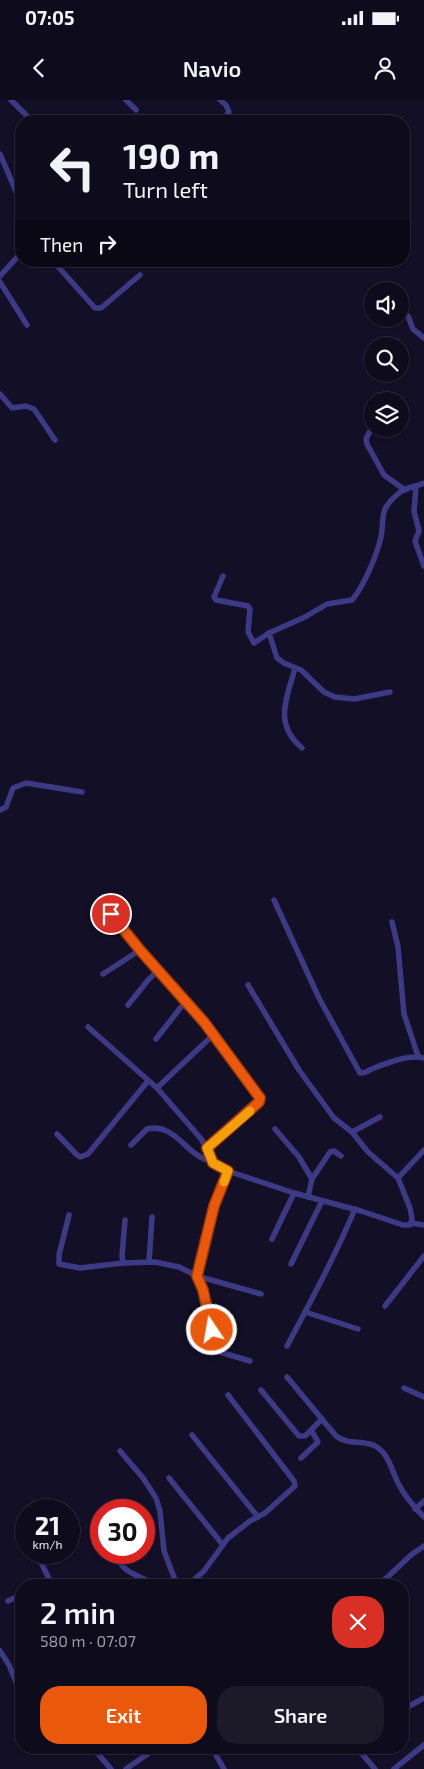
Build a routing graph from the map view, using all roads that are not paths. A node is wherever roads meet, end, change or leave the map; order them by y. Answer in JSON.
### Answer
{"nodes":[{"id":1,"x":11,"y":100,"type":"edge"},
{"id":2,"x":126,"y":100,"type":"edge"},
{"id":3,"x":222,"y":101,"type":"edge"},
{"id":4,"x":136,"y":110,"type":"dead end"},
{"id":5,"x":26,"y":115,"type":"edge"},
{"id":6,"x":228,"y":115,"type":"edge"},
{"id":7,"x":0,"y":154,"type":"edge"},
{"id":8,"x":15,"y":189,"type":"edge"},
{"id":9,"x":15,"y":260,"type":"edge"},
{"id":10,"x":58,"y":267,"type":"edge"},
{"id":11,"x":140,"y":274,"type":"dead end"},
{"id":12,"x":0,"y":276,"type":"edge"},
{"id":13,"x":0,"y":282,"type":"edge"},
{"id":14,"x":409,"y":319,"type":"edge"},
{"id":15,"x":27,"y":325,"type":"dead end"},
{"id":16,"x":424,"y":338,"type":"edge"},
{"id":17,"x":0,"y":394,"type":"edge"},
{"id":18,"x":367,"y":437,"type":"edge"},
{"id":19,"x":56,"y":440,"type":"dead end"},
{"id":20,"x":424,"y":483,"type":"edge"},
{"id":21,"x":416,"y":486,"type":"junction"},
{"id":22,"x":405,"y":490,"type":"junction"},
{"id":23,"x":424,"y":566,"type":"edge"},
{"id":24,"x":223,"y":576,"type":"dead end"},
{"id":25,"x":269,"y":633,"type":"junction"},
{"id":26,"x":296,"y":668,"type":"junction"},
{"id":27,"x":390,"y":692,"type":"dead end"},
{"id":28,"x":302,"y":748,"type":"dead end"},
{"id":29,"x":82,"y":792,"type":"dead end"},
{"id":30,"x":0,"y":810,"type":"edge"},
{"id":31,"x":274,"y":900,"type":"dead end"},
{"id":32,"x":111,"y":914,"type":"dead end"},
{"id":33,"x":392,"y":922,"type":"dead end"},
{"id":34,"x":140,"y":950,"type":"junction"},
{"id":35,"x":158,"y":971,"type":"junction"},
{"id":36,"x":103,"y":974,"type":"dead end"},
{"id":37,"x":248,"y":985,"type":"dead end"},
{"id":38,"x":185,"y":1002,"type":"junction"},
{"id":39,"x":128,"y":1006,"type":"dead end"},
{"id":40,"x":88,"y":1027,"type":"dead end"},
{"id":41,"x":213,"y":1035,"type":"junction"},
{"id":42,"x":156,"y":1039,"type":"dead end"},
{"id":43,"x":421,"y":1057,"type":"edge"},
{"id":44,"x":148,"y":1081,"type":"junction"},
{"id":45,"x":157,"y":1088,"type":"junction"},
{"id":46,"x":380,"y":1117,"type":"dead end"},
{"id":47,"x":274,"y":1129,"type":"dead end"},
{"id":48,"x":352,"y":1132,"type":"junction"},
{"id":49,"x":57,"y":1134,"type":"dead end"},
{"id":50,"x":131,"y":1145,"type":"dead end"},
{"id":51,"x":207,"y":1148,"type":"junction"},
{"id":52,"x":424,"y":1150,"type":"edge"},
{"id":53,"x":341,"y":1156,"type":"dead end"},
{"id":54,"x":212,"y":1161,"type":"junction"},
{"id":55,"x":228,"y":1171,"type":"junction"},
{"id":56,"x":312,"y":1178,"type":"junction"},
{"id":57,"x":398,"y":1178,"type":"junction"},
{"id":58,"x":294,"y":1193,"type":"junction"},
{"id":59,"x":308,"y":1197,"type":"junction"},
{"id":60,"x":322,"y":1201,"type":"junction"},
{"id":61,"x":355,"y":1210,"type":"junction"},
{"id":62,"x":69,"y":1215,"type":"dead end"},
{"id":63,"x":152,"y":1217,"type":"dead end"},
{"id":64,"x":125,"y":1220,"type":"dead end"},
{"id":65,"x":411,"y":1223,"type":"junction"},
{"id":66,"x":424,"y":1225,"type":"edge"},
{"id":67,"x":272,"y":1239,"type":"dead end"},
{"id":68,"x":424,"y":1256,"type":"edge"},
{"id":69,"x":149,"y":1262,"type":"junction"},
{"id":70,"x":124,"y":1263,"type":"junction"},
{"id":71,"x":291,"y":1264,"type":"dead end"},
{"id":72,"x":197,"y":1276,"type":"junction"},
{"id":73,"x":261,"y":1294,"type":"dead end"},
{"id":74,"x":385,"y":1306,"type":"dead end"},
{"id":75,"x":305,"y":1312,"type":"junction"},
{"id":76,"x":189,"y":1323,"type":"dead end"},
{"id":77,"x":358,"y":1329,"type":"dead end"},
{"id":78,"x":287,"y":1346,"type":"dead end"},
{"id":79,"x":212,"y":1347,"type":"junction"},
{"id":80,"x":250,"y":1361,"type":"dead end"},
{"id":81,"x":287,"y":1377,"type":"dead end"},
{"id":82,"x":404,"y":1388,"type":"dead end"},
{"id":83,"x":261,"y":1390,"type":"dead end"},
{"id":84,"x":228,"y":1395,"type":"dead end"},
{"id":85,"x":424,"y":1397,"type":"edge"},
{"id":86,"x":322,"y":1419,"type":"junction"},
{"id":87,"x":311,"y":1430,"type":"junction"},
{"id":88,"x":192,"y":1435,"type":"dead end"},
{"id":89,"x":120,"y":1451,"type":"dead end"},
{"id":90,"x":301,"y":1458,"type":"dead end"},
{"id":91,"x":169,"y":1478,"type":"dead end"},
{"id":92,"x":424,"y":1501,"type":"edge"},
{"id":93,"x":415,"y":1509,"type":"junction"},
{"id":94,"x":258,"y":1517,"type":"junction"},
{"id":95,"x":424,"y":1517,"type":"edge"},
{"id":96,"x":223,"y":1545,"type":"junction"},
{"id":97,"x":424,"y":1546,"type":"edge"},
{"id":98,"x":42,"y":1564,"type":"edge"},
{"id":99,"x":121,"y":1564,"type":"edge"},
{"id":100,"x":49,"y":1579,"type":"edge"},
{"id":101,"x":146,"y":1579,"type":"edge"},
{"id":102,"x":175,"y":1579,"type":"edge"},
{"id":103,"x":195,"y":1579,"type":"edge"},
{"id":104,"x":385,"y":1579,"type":"edge"},
{"id":105,"x":15,"y":1598,"type":"edge"},
{"id":106,"x":8,"y":1601,"type":"dead end"},
{"id":107,"x":0,"y":1650,"type":"edge"},
{"id":108,"x":15,"y":1674,"type":"edge"},
{"id":109,"x":424,"y":1698,"type":"edge"},
{"id":110,"x":409,"y":1707,"type":"edge"},
{"id":111,"x":424,"y":1745,"type":"edge"},
{"id":112,"x":97,"y":1754,"type":"edge"},
{"id":113,"x":147,"y":1754,"type":"edge"},
{"id":114,"x":215,"y":1754,"type":"edge"},
{"id":115,"x":362,"y":1754,"type":"edge"},
{"id":116,"x":111,"y":1769,"type":"edge"},
{"id":117,"x":126,"y":1769,"type":"edge"},
{"id":118,"x":224,"y":1769,"type":"edge"},
{"id":119,"x":375,"y":1769,"type":"edge"},
{"id":120,"x":394,"y":1769,"type":"edge"}],
"edges":[{"from":1,"to":5,"type":"street"},
{"from":2,"to":4,"type":"street"},
{"from":3,"to":6,"type":"street"},
{"from":7,"to":8,"type":"street"},
{"from":9,"to":12,"type":"street"},
{"from":10,"to":11,"type":"street"},
{"from":13,"to":15,"type":"street"},
{"from":14,"to":16,"type":"street"},
{"from":17,"to":19,"type":"street"},
{"from":18,"to":22,"type":"street"},
{"from":20,"to":21,"type":"street"},
{"from":21,"to":22,"type":"street"},
{"from":21,"to":23,"type":"street"},
{"from":22,"to":25,"type":"street"},
{"from":24,"to":25,"type":"street"},
{"from":25,"to":26,"type":"street"},
{"from":26,"to":27,"type":"street"},
{"from":26,"to":28,"type":"street"},
{"from":29,"to":30,"type":"street"},
{"from":31,"to":43,"type":"street"},
{"from":32,"to":34,"type":"street"},
{"from":33,"to":43,"type":"street"},
{"from":34,"to":35,"type":"street"},
{"from":34,"to":36,"type":"street"},
{"from":35,"to":38,"type":"street"},
{"from":35,"to":39,"type":"street"},
{"from":37,"to":48,"type":"street"},
{"from":38,"to":41,"type":"street"},
{"from":38,"to":42,"type":"street"},
{"from":40,"to":44,"type":"street"},
{"from":41,"to":45,"type":"street"},
{"from":41,"to":51,"type":"street"},
{"from":44,"to":45,"type":"street"},
{"from":44,"to":49,"type":"street"},
{"from":45,"to":51,"type":"street"},
{"from":46,"to":48,"type":"street"},
{"from":47,"to":56,"type":"street"},
{"from":48,"to":57,"type":"street"},
{"from":50,"to":54,"type":"street"},
{"from":51,"to":54,"type":"street"},
{"from":52,"to":57,"type":"street"},
{"from":53,"to":56,"type":"street"},
{"from":54,"to":55,"type":"street"},
{"from":55,"to":58,"type":"street"},
{"from":55,"to":72,"type":"street"},
{"from":56,"to":59,"type":"street"},
{"from":57,"to":65,"type":"street"},
{"from":58,"to":59,"type":"street"},
{"from":58,"to":67,"type":"street"},
{"from":59,"to":60,"type":"street"},
{"from":60,"to":61,"type":"street"},
{"from":60,"to":71,"type":"street"},
{"from":61,"to":65,"type":"street"},
{"from":61,"to":75,"type":"street"},
{"from":62,"to":70,"type":"street"},
{"from":63,"to":69,"type":"street"},
{"from":64,"to":70,"type":"street"},
{"from":65,"to":66,"type":"street"},
{"from":68,"to":74,"type":"street"},
{"from":69,"to":70,"type":"street"},
{"from":69,"to":72,"type":"street"},
{"from":72,"to":73,"type":"street"},
{"from":72,"to":79,"type":"street"},
{"from":75,"to":77,"type":"street"},
{"from":75,"to":78,"type":"street"},
{"from":76,"to":79,"type":"street"},
{"from":79,"to":80,"type":"street"},
{"from":81,"to":86,"type":"street"},
{"from":82,"to":85,"type":"street"},
{"from":83,"to":87,"type":"street"},
{"from":84,"to":94,"type":"street"},
{"from":86,"to":87,"type":"street"},
{"from":86,"to":93,"type":"street"},
{"from":87,"to":90,"type":"street"},
{"from":88,"to":94,"type":"street"},
{"from":89,"to":102,"type":"street"},
{"from":91,"to":96,"type":"street"},
{"from":92,"to":93,"type":"street"},
{"from":93,"to":95,"type":"street"},
{"from":94,"to":96,"type":"street"},
{"from":96,"to":103,"type":"street"},
{"from":97,"to":104,"type":"street"},
{"from":98,"to":100,"type":"street"},
{"from":99,"to":101,"type":"street"},
{"from":105,"to":106,"type":"street"},
{"from":107,"to":108,"type":"street"},
{"from":109,"to":110,"type":"street"},
{"from":111,"to":120,"type":"street"},
{"from":112,"to":116,"type":"street"},
{"from":113,"to":117,"type":"street"},
{"from":114,"to":118,"type":"street"},
{"from":115,"to":119,"type":"street"}]}
